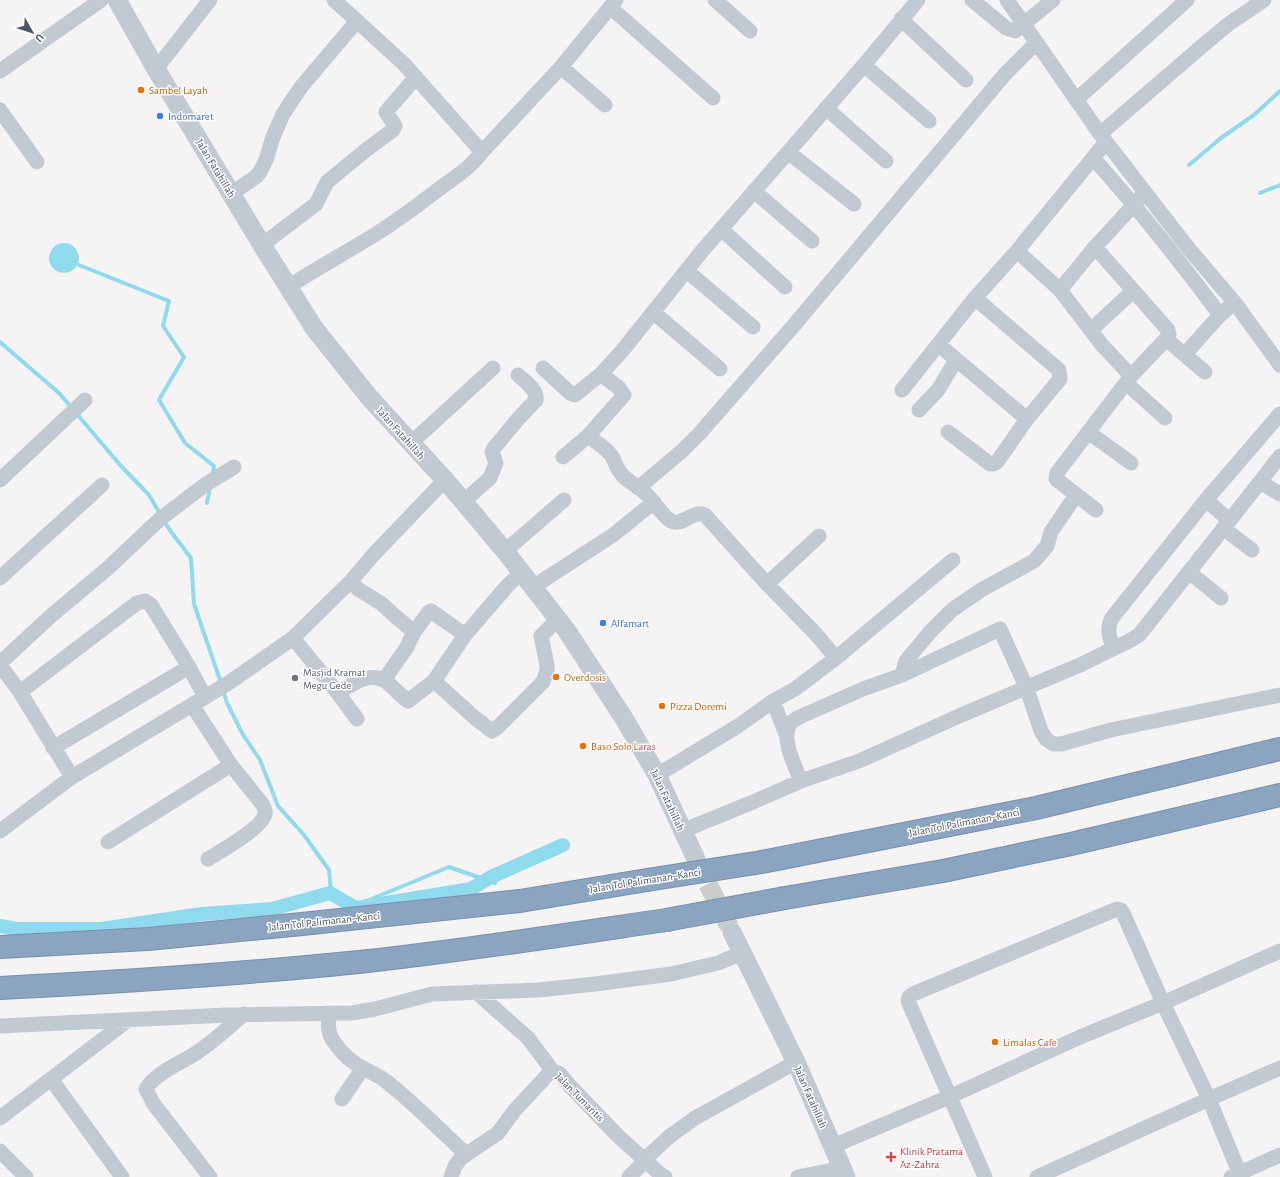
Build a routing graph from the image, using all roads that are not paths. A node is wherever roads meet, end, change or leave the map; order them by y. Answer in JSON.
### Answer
{"nodes":[{"id":1,"x":101,"y":0,"type":"edge"},
{"id":2,"x":117,"y":0,"type":"edge"},
{"id":3,"x":210,"y":0,"type":"edge"},
{"id":4,"x":334,"y":0,"type":"edge"},
{"id":5,"x":715,"y":0,"type":"edge"},
{"id":6,"x":918,"y":0,"type":"edge"},
{"id":7,"x":972,"y":0,"type":"edge"},
{"id":8,"x":1007,"y":0,"type":"edge"},
{"id":9,"x":1053,"y":0,"type":"edge"},
{"id":10,"x":1187,"y":0,"type":"edge"},
{"id":11,"x":1264,"y":0,"type":"edge"},
{"id":12,"x":613,"y":4,"type":"edge"},
{"id":13,"x":1171,"y":5,"type":"edge"},
{"id":14,"x":901,"y":19,"type":"junction"},
{"id":15,"x":357,"y":21,"type":"junction"},
{"id":16,"x":1024,"y":24,"type":"junction"},
{"id":17,"x":750,"y":32,"type":"dead end"},
{"id":18,"x":1036,"y":43,"type":"junction"},
{"id":19,"x":864,"y":65,"type":"junction"},
{"id":20,"x":561,"y":66,"type":"junction"},
{"id":21,"x":156,"y":69,"type":"junction"},
{"id":22,"x":0,"y":71,"type":"edge"},
{"id":23,"x":416,"y":77,"type":"junction"},
{"id":24,"x":966,"y":80,"type":"dead end"},
{"id":25,"x":713,"y":98,"type":"dead end"},
{"id":26,"x":1076,"y":100,"type":"junction"},
{"id":27,"x":605,"y":105,"type":"dead end"},
{"id":28,"x":826,"y":108,"type":"junction"},
{"id":29,"x":0,"y":110,"type":"edge"},
{"id":30,"x":928,"y":121,"type":"dead end"},
{"id":31,"x":1103,"y":138,"type":"junction"},
{"id":32,"x":482,"y":152,"type":"junction"},
{"id":33,"x":788,"y":152,"type":"junction"},
{"id":34,"x":1093,"y":158,"type":"junction"},
{"id":35,"x":886,"y":161,"type":"dead end"},
{"id":36,"x":37,"y":162,"type":"dead end"},
{"id":37,"x":754,"y":191,"type":"junction"},
{"id":38,"x":1146,"y":192,"type":"junction"},
{"id":39,"x":232,"y":194,"type":"junction"},
{"id":40,"x":854,"y":204,"type":"dead end"},
{"id":41,"x":1134,"y":204,"type":"junction"},
{"id":42,"x":721,"y":230,"type":"junction"},
{"id":43,"x":812,"y":241,"type":"dead end"},
{"id":44,"x":262,"y":245,"type":"junction"},
{"id":45,"x":1095,"y":246,"type":"junction"},
{"id":46,"x":1017,"y":251,"type":"junction"},
{"id":47,"x":687,"y":271,"type":"junction"},
{"id":48,"x":288,"y":287,"type":"junction"},
{"id":49,"x":785,"y":288,"type":"dead end"},
{"id":50,"x":1060,"y":290,"type":"junction"},
{"id":51,"x":1133,"y":291,"type":"junction"},
{"id":52,"x":976,"y":298,"type":"junction"},
{"id":53,"x":1235,"y":303,"type":"junction"},
{"id":54,"x":653,"y":312,"type":"junction"},
{"id":55,"x":1220,"y":315,"type":"junction"},
{"id":56,"x":753,"y":327,"type":"dead end"},
{"id":57,"x":1091,"y":330,"type":"junction"},
{"id":58,"x":1166,"y":339,"type":"junction"},
{"id":59,"x":939,"y":345,"type":"junction"},
{"id":60,"x":1185,"y":354,"type":"junction"},
{"id":61,"x":956,"y":360,"type":"junction"},
{"id":62,"x":1280,"y":365,"type":"edge"},
{"id":63,"x":493,"y":368,"type":"dead end"},
{"id":64,"x":543,"y":368,"type":"dead end"},
{"id":65,"x":720,"y":369,"type":"dead end"},
{"id":66,"x":1205,"y":372,"type":"dead end"},
{"id":67,"x":601,"y":374,"type":"junction"},
{"id":68,"x":518,"y":375,"type":"dead end"},
{"id":69,"x":1128,"y":380,"type":"junction"},
{"id":70,"x":902,"y":390,"type":"dead end"},
{"id":71,"x":81,"y":404,"type":"dead end"},
{"id":72,"x":919,"y":410,"type":"dead end"},
{"id":73,"x":1280,"y":414,"type":"edge"},
{"id":74,"x":1165,"y":418,"type":"dead end"},
{"id":75,"x":1027,"y":419,"type":"junction"},
{"id":76,"x":948,"y":432,"type":"dead end"},
{"id":77,"x":1088,"y":432,"type":"junction"},
{"id":78,"x":588,"y":436,"type":"junction"},
{"id":79,"x":411,"y":444,"type":"junction"},
{"id":80,"x":1280,"y":456,"type":"edge"},
{"id":81,"x":563,"y":457,"type":"dead end"},
{"id":82,"x":1131,"y":464,"type":"dead end"},
{"id":83,"x":234,"y":467,"type":"dead end"},
{"id":84,"x":0,"y":480,"type":"edge"},
{"id":85,"x":445,"y":480,"type":"junction"},
{"id":86,"x":1260,"y":482,"type":"junction"},
{"id":87,"x":102,"y":485,"type":"dead end"},
{"id":88,"x":638,"y":488,"type":"junction"},
{"id":89,"x":1280,"y":494,"type":"edge"},
{"id":90,"x":1076,"y":495,"type":"junction"},
{"id":91,"x":564,"y":500,"type":"dead end"},
{"id":92,"x":1206,"y":500,"type":"junction"},
{"id":93,"x":463,"y":502,"type":"junction"},
{"id":94,"x":654,"y":502,"type":"junction"},
{"id":95,"x":1096,"y":510,"type":"dead end"},
{"id":96,"x":1226,"y":524,"type":"junction"},
{"id":97,"x":819,"y":536,"type":"dead end"},
{"id":98,"x":1252,"y":550,"type":"dead end"},
{"id":99,"x":505,"y":551,"type":"junction"},
{"id":100,"x":953,"y":560,"type":"dead end"},
{"id":101,"x":1189,"y":572,"type":"junction"},
{"id":102,"x":0,"y":578,"type":"edge"},
{"id":103,"x":528,"y":579,"type":"junction"},
{"id":104,"x":351,"y":581,"type":"junction"},
{"id":105,"x":767,"y":584,"type":"junction"},
{"id":106,"x":1221,"y":598,"type":"dead end"},
{"id":107,"x":558,"y":619,"type":"junction"},
{"id":108,"x":414,"y":632,"type":"junction"},
{"id":109,"x":465,"y":636,"type":"junction"},
{"id":110,"x":293,"y":638,"type":"junction"},
{"id":111,"x":1113,"y":649,"type":"junction"},
{"id":112,"x":836,"y":658,"type":"junction"},
{"id":113,"x":0,"y":664,"type":"edge"},
{"id":114,"x":189,"y":667,"type":"junction"},
{"id":115,"x":902,"y":675,"type":"junction"},
{"id":116,"x":384,"y":680,"type":"junction"},
{"id":117,"x":434,"y":681,"type":"junction"},
{"id":118,"x":1027,"y":689,"type":"junction"},
{"id":119,"x":20,"y":692,"type":"junction"},
{"id":120,"x":338,"y":693,"type":"junction"},
{"id":121,"x":1280,"y":695,"type":"edge"},
{"id":122,"x":205,"y":697,"type":"junction"},
{"id":123,"x":773,"y":701,"type":"junction"},
{"id":124,"x":356,"y":719,"type":"dead end"},
{"id":125,"x":787,"y":737,"type":"junction"},
{"id":126,"x":53,"y":748,"type":"junction"},
{"id":127,"x":1280,"y":749,"type":"edge"},
{"id":128,"x":231,"y":766,"type":"junction"},
{"id":129,"x":657,"y":775,"type":"junction"},
{"id":130,"x":72,"y":777,"type":"junction"},
{"id":131,"x":801,"y":781,"type":"junction"},
{"id":132,"x":1280,"y":795,"type":"edge"},
{"id":133,"x":682,"y":830,"type":"junction"},
{"id":134,"x":0,"y":831,"type":"edge"},
{"id":135,"x":108,"y":842,"type":"dead end"},
{"id":136,"x":695,"y":857,"type":"tunnel mouth"},
{"id":137,"x":208,"y":859,"type":"dead end"},
{"id":138,"x":732,"y":932,"type":"tunnel mouth"},
{"id":139,"x":0,"y":947,"type":"edge"},
{"id":140,"x":1280,"y":951,"type":"edge"},
{"id":141,"x":742,"y":953,"type":"junction"},
{"id":142,"x":0,"y":988,"type":"edge"},
{"id":143,"x":476,"y":992,"type":"junction"},
{"id":144,"x":1163,"y":1003,"type":"junction"},
{"id":145,"x":328,"y":1013,"type":"junction"},
{"id":146,"x":244,"y":1014,"type":"junction"},
{"id":147,"x":128,"y":1020,"type":"junction"},
{"id":148,"x":0,"y":1026,"type":"edge"},
{"id":149,"x":796,"y":1062,"type":"junction"},
{"id":150,"x":363,"y":1068,"type":"junction"},
{"id":151,"x":1280,"y":1068,"type":"edge"},
{"id":152,"x":552,"y":1070,"type":"junction"},
{"id":153,"x":51,"y":1079,"type":"junction"},
{"id":154,"x":949,"y":1097,"type":"junction"},
{"id":155,"x":342,"y":1099,"type":"dead end"},
{"id":156,"x":1209,"y":1099,"type":"junction"},
{"id":157,"x":0,"y":1118,"type":"edge"},
{"id":158,"x":833,"y":1146,"type":"junction"},
{"id":159,"x":0,"y":1152,"type":"edge"},
{"id":160,"x":466,"y":1154,"type":"junction"},
{"id":161,"x":1280,"y":1155,"type":"edge"},
{"id":162,"x":644,"y":1160,"type":"junction"},
{"id":163,"x":844,"y":1173,"type":"edge"},
{"id":164,"x":1237,"y":1176,"type":"edge"},
{"id":165,"x":26,"y":1177,"type":"edge"},
{"id":166,"x":122,"y":1177,"type":"edge"},
{"id":167,"x":210,"y":1177,"type":"edge"},
{"id":168,"x":451,"y":1177,"type":"edge"},
{"id":169,"x":629,"y":1177,"type":"edge"},
{"id":170,"x":665,"y":1177,"type":"edge"},
{"id":171,"x":798,"y":1177,"type":"edge"},
{"id":172,"x":985,"y":1177,"type":"edge"},
{"id":173,"x":1037,"y":1177,"type":"edge"}],
"edges":[{"from":1,"to":22,"type":"street"},
{"from":2,"to":21,"type":"street","name":"Jalan Fatahillah"},
{"from":3,"to":21,"type":"street"},
{"from":4,"to":15,"type":"street"},
{"from":5,"to":17,"type":"street"},
{"from":6,"to":14,"type":"street"},
{"from":7,"to":16,"type":"street"},
{"from":8,"to":16,"type":"street"},
{"from":9,"to":16,"type":"street"},
{"from":10,"to":13,"type":"street"},
{"from":11,"to":31,"type":"street"},
{"from":12,"to":20,"type":"street"},
{"from":12,"to":25,"type":"street"},
{"from":13,"to":26,"type":"street"},
{"from":14,"to":19,"type":"street"},
{"from":14,"to":24,"type":"street"},
{"from":15,"to":23,"type":"street"},
{"from":15,"to":39,"type":"street"},
{"from":16,"to":18,"type":"street"},
{"from":18,"to":26,"type":"street"},
{"from":18,"to":88,"type":"street"},
{"from":19,"to":28,"type":"street"},
{"from":19,"to":30,"type":"street"},
{"from":20,"to":27,"type":"street"},
{"from":20,"to":32,"type":"street"},
{"from":21,"to":39,"type":"street","name":"Jalan Fatahillah"},
{"from":23,"to":32,"type":"street"},
{"from":23,"to":44,"type":"street"},
{"from":26,"to":31,"type":"street"},
{"from":28,"to":33,"type":"street"},
{"from":28,"to":35,"type":"street"},
{"from":29,"to":36,"type":"street"},
{"from":31,"to":34,"type":"street"},
{"from":31,"to":38,"type":"street"},
{"from":32,"to":48,"type":"street"},
{"from":33,"to":37,"type":"street"},
{"from":33,"to":40,"type":"street"},
{"from":34,"to":41,"type":"street"},
{"from":34,"to":46,"type":"street"},
{"from":37,"to":42,"type":"street"},
{"from":37,"to":43,"type":"street"},
{"from":38,"to":41,"type":"street"},
{"from":38,"to":53,"type":"street"},
{"from":39,"to":44,"type":"street","name":"Jalan Fatahillah"},
{"from":41,"to":45,"type":"street"},
{"from":41,"to":55,"type":"street"},
{"from":42,"to":47,"type":"street"},
{"from":42,"to":49,"type":"street"},
{"from":44,"to":48,"type":"street","name":"Jalan Fatahillah"},
{"from":45,"to":50,"type":"street"},
{"from":45,"to":51,"type":"street"},
{"from":46,"to":50,"type":"street"},
{"from":46,"to":52,"type":"street"},
{"from":47,"to":54,"type":"street"},
{"from":47,"to":56,"type":"street"},
{"from":48,"to":79,"type":"street","name":"Jalan Fatahillah"},
{"from":50,"to":57,"type":"street"},
{"from":51,"to":57,"type":"street"},
{"from":51,"to":58,"type":"street"},
{"from":52,"to":59,"type":"street"},
{"from":52,"to":75,"type":"street"},
{"from":53,"to":55,"type":"street"},
{"from":53,"to":62,"type":"street"},
{"from":54,"to":65,"type":"street"},
{"from":54,"to":67,"type":"street"},
{"from":55,"to":60,"type":"street"},
{"from":57,"to":69,"type":"street"},
{"from":58,"to":60,"type":"street"},
{"from":58,"to":69,"type":"street"},
{"from":59,"to":61,"type":"street"},
{"from":59,"to":70,"type":"street"},
{"from":60,"to":66,"type":"street"},
{"from":61,"to":72,"type":"street"},
{"from":61,"to":75,"type":"street"},
{"from":63,"to":79,"type":"street"},
{"from":64,"to":67,"type":"street"},
{"from":67,"to":78,"type":"street"},
{"from":68,"to":93,"type":"street"},
{"from":69,"to":74,"type":"street"},
{"from":69,"to":77,"type":"street"},
{"from":71,"to":84,"type":"street"},
{"from":73,"to":92,"type":"street"},
{"from":75,"to":76,"type":"street"},
{"from":77,"to":82,"type":"street"},
{"from":77,"to":90,"type":"street"},
{"from":78,"to":81,"type":"street"},
{"from":78,"to":88,"type":"street"},
{"from":79,"to":85,"type":"street","name":"Jalan Fatahillah"},
{"from":80,"to":86,"type":"street"},
{"from":83,"to":113,"type":"street"},
{"from":85,"to":93,"type":"street","name":"Jalan Fatahillah"},
{"from":85,"to":104,"type":"street"},
{"from":86,"to":89,"type":"street"},
{"from":86,"to":96,"type":"street"},
{"from":87,"to":102,"type":"street"},
{"from":88,"to":94,"type":"street"},
{"from":90,"to":95,"type":"street"},
{"from":90,"to":115,"type":"street"},
{"from":91,"to":99,"type":"street"},
{"from":92,"to":96,"type":"street"},
{"from":92,"to":111,"type":"street"},
{"from":93,"to":99,"type":"street","name":"Jalan Fatahillah"},
{"from":94,"to":103,"type":"street"},
{"from":94,"to":105,"type":"street"},
{"from":96,"to":98,"type":"street"},
{"from":96,"to":101,"type":"street"},
{"from":97,"to":105,"type":"street"},
{"from":99,"to":103,"type":"street","name":"Jalan Fatahillah"},
{"from":100,"to":112,"type":"street"},
{"from":101,"to":106,"type":"street"},
{"from":101,"to":111,"type":"street"},
{"from":103,"to":107,"type":"street","name":"Jalan Fatahillah"},
{"from":103,"to":109,"type":"street"},
{"from":104,"to":108,"type":"street"},
{"from":104,"to":110,"type":"street"},
{"from":105,"to":112,"type":"street"},
{"from":107,"to":117,"type":"street"},
{"from":107,"to":129,"type":"street","name":"Jalan Fatahillah"},
{"from":108,"to":109,"type":"street"},
{"from":108,"to":116,"type":"street"},
{"from":109,"to":117,"type":"street"},
{"from":110,"to":120,"type":"street"},
{"from":110,"to":122,"type":"street"},
{"from":111,"to":118,"type":"street"},
{"from":112,"to":123,"type":"street"},
{"from":113,"to":119,"type":"street"},
{"from":114,"to":119,"type":"street"},
{"from":114,"to":122,"type":"street"},
{"from":114,"to":126,"type":"street"},
{"from":115,"to":118,"type":"street"},
{"from":115,"to":125,"type":"street"},
{"from":116,"to":117,"type":"street"},
{"from":116,"to":120,"type":"street"},
{"from":118,"to":121,"type":"street"},
{"from":118,"to":131,"type":"street"},
{"from":119,"to":126,"type":"street"},
{"from":120,"to":124,"type":"street"},
{"from":122,"to":128,"type":"street"},
{"from":122,"to":130,"type":"street"},
{"from":123,"to":125,"type":"street"},
{"from":123,"to":129,"type":"street"},
{"from":125,"to":131,"type":"street"},
{"from":126,"to":130,"type":"street"},
{"from":127,"to":139,"type":"highway","name":"Jalan Tol Palimanan–Kanci","bridge":true},
{"from":128,"to":135,"type":"street"},
{"from":128,"to":137,"type":"street"},
{"from":129,"to":133,"type":"street","name":"Jalan Fatahillah"},
{"from":130,"to":134,"type":"street"},
{"from":131,"to":133,"type":"street"},
{"from":132,"to":142,"type":"highway","bridge":true},
{"from":133,"to":136,"type":"street","name":"Jalan Fatahillah"},
{"from":138,"to":141,"type":"street","name":"Jalan Fatahillah"},
{"from":140,"to":144,"type":"street"},
{"from":141,"to":143,"type":"street"},
{"from":141,"to":149,"type":"street","name":"Jalan Fatahillah"},
{"from":143,"to":145,"type":"street"},
{"from":143,"to":152,"type":"street"},
{"from":144,"to":154,"type":"street"},
{"from":144,"to":154,"type":"street"},
{"from":144,"to":156,"type":"street"},
{"from":145,"to":146,"type":"street"},
{"from":145,"to":150,"type":"street"},
{"from":146,"to":147,"type":"street"},
{"from":146,"to":167,"type":"street"},
{"from":147,"to":148,"type":"street"},
{"from":147,"to":153,"type":"street"},
{"from":149,"to":158,"type":"street","name":"Jalan Fatahillah"},
{"from":149,"to":162,"type":"street"},
{"from":150,"to":155,"type":"street"},
{"from":150,"to":160,"type":"street"},
{"from":151,"to":156,"type":"street"},
{"from":152,"to":160,"type":"street","name":"Jalan Tumaritis"},
{"from":152,"to":162,"type":"street","name":"Jalan Tumaritis"},
{"from":153,"to":157,"type":"street"},
{"from":153,"to":166,"type":"street"},
{"from":154,"to":158,"type":"street"},
{"from":154,"to":172,"type":"street"},
{"from":156,"to":164,"type":"street"},
{"from":156,"to":173,"type":"street"},
{"from":158,"to":163,"type":"street","name":"Jalan Fatahillah"},
{"from":159,"to":165,"type":"street"},
{"from":160,"to":168,"type":"street","name":"Jalan Tumaritis"},
{"from":161,"to":164,"type":"street"},
{"from":162,"to":169,"type":"street"},
{"from":162,"to":170,"type":"street","name":"Jalan Tumaritis"},
{"from":163,"to":171,"type":"street"}]}
